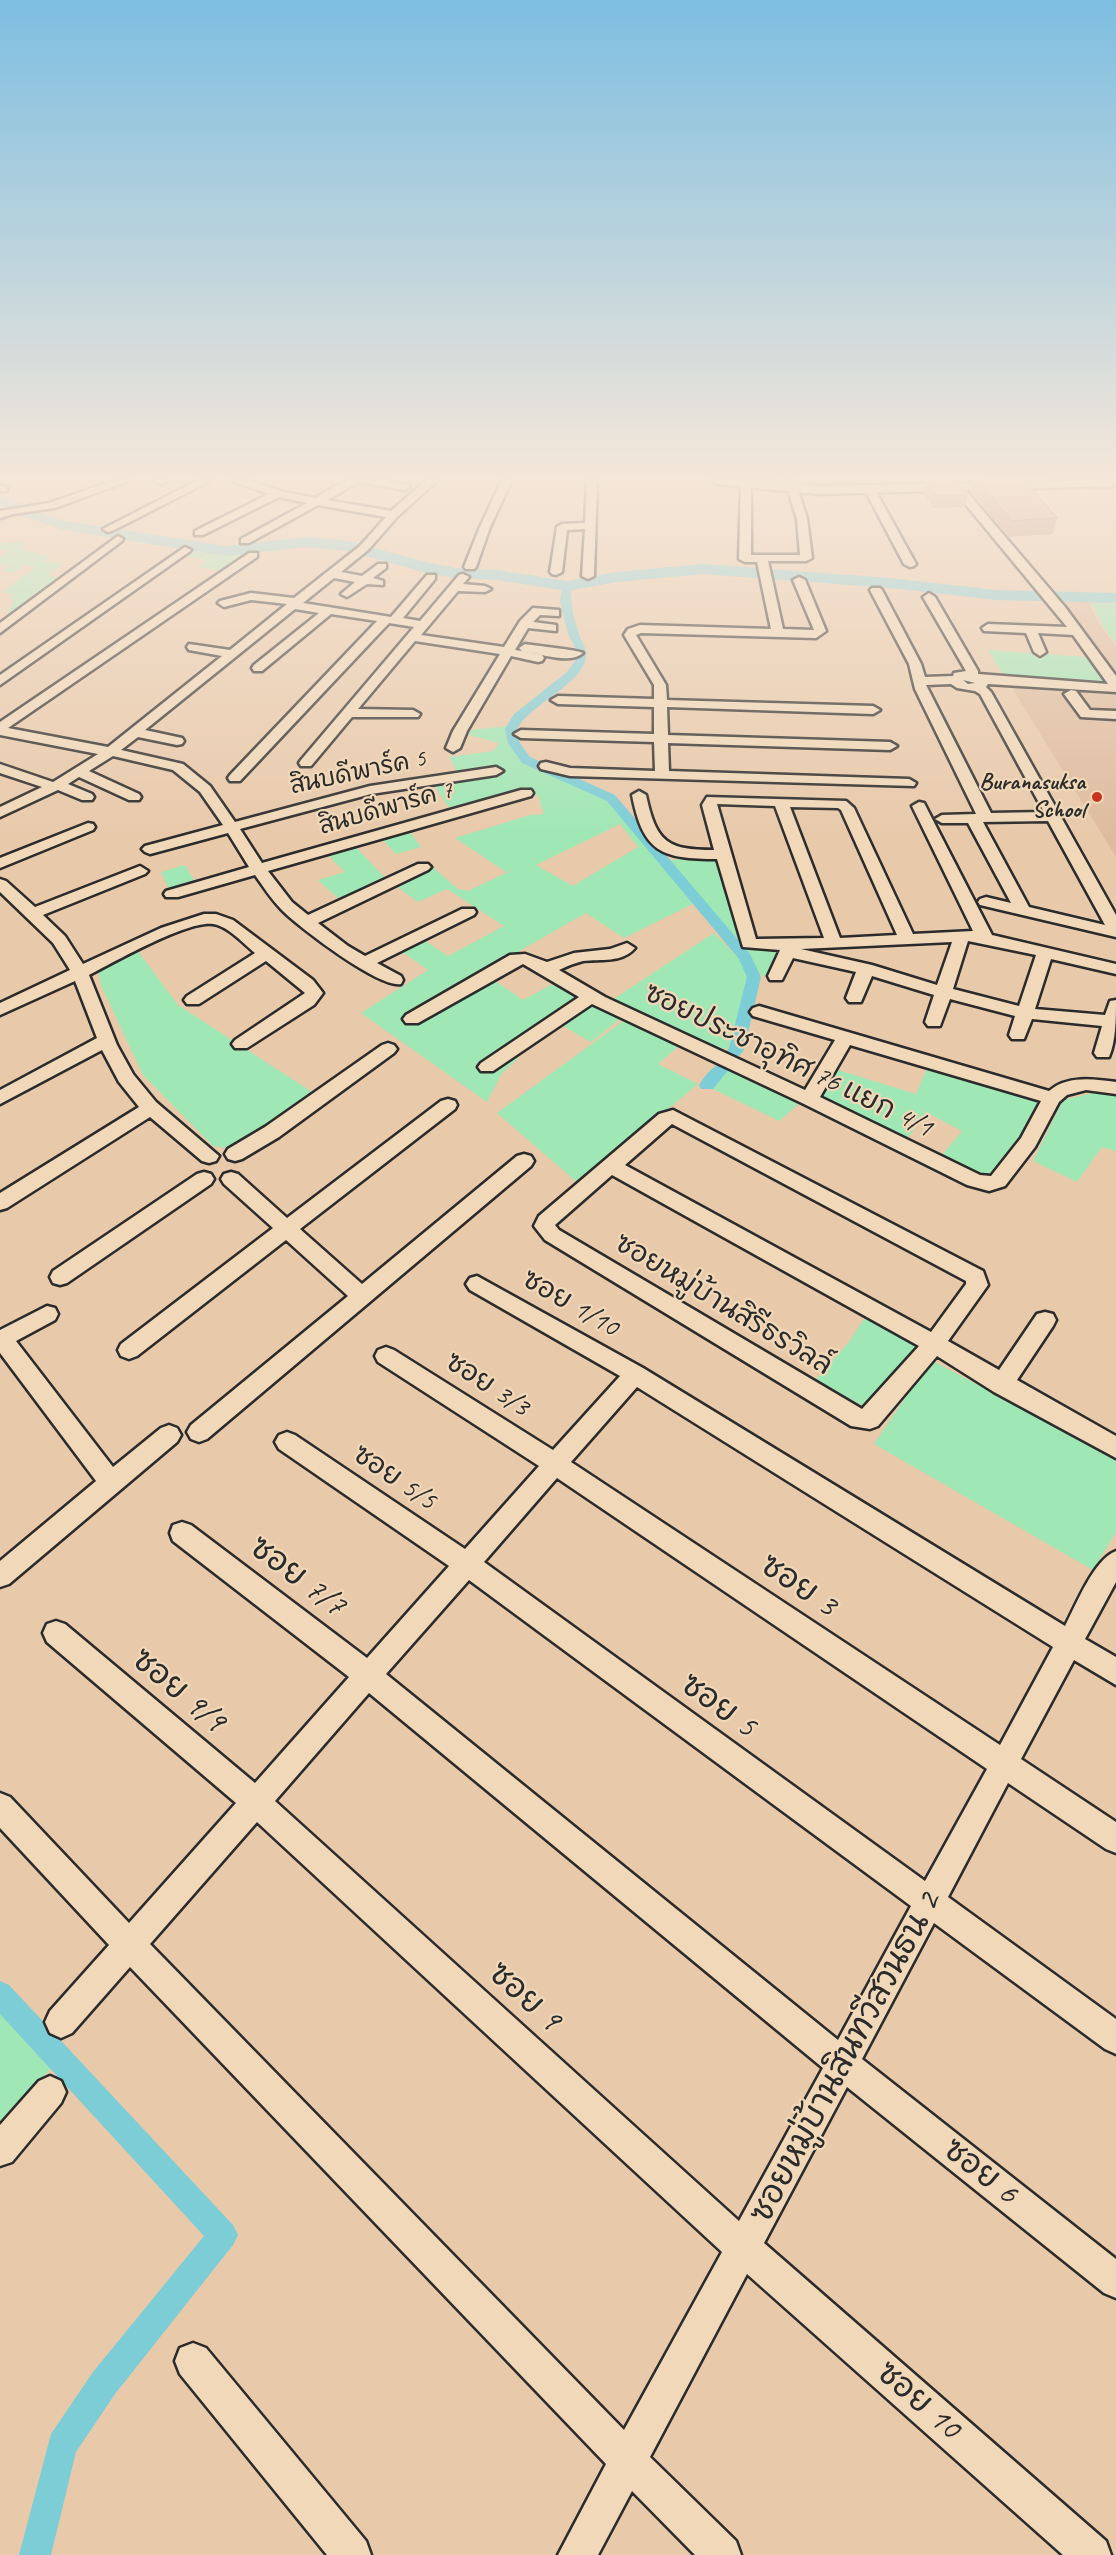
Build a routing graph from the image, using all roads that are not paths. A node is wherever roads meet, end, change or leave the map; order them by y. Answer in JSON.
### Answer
{"nodes":[{"id":1,"x":38,"y":599,"type":"edge"},
{"id":2,"x":115,"y":599,"type":"edge"},
{"id":3,"x":189,"y":599,"type":"edge"},
{"id":4,"x":234,"y":599,"type":"edge"},
{"id":5,"x":275,"y":599,"type":"edge"},
{"id":6,"x":300,"y":599,"type":"edge"},
{"id":7,"x":410,"y":599,"type":"edge"},
{"id":8,"x":443,"y":599,"type":"edge"},
{"id":9,"x":771,"y":599,"type":"edge"},
{"id":10,"x":807,"y":599,"type":"edge"},
{"id":11,"x":880,"y":599,"type":"edge"},
{"id":12,"x":930,"y":599,"type":"edge"},
{"id":13,"x":1051,"y":599,"type":"edge"},
{"id":14,"x":224,"y":603,"type":"dead end"},
{"id":15,"x":295,"y":603,"type":"junction"},
{"id":16,"x":328,"y":611,"type":"junction"},
{"id":17,"x":555,"y":613,"type":"dead end"},
{"id":18,"x":389,"y":620,"type":"junction"},
{"id":19,"x":524,"y":624,"type":"junction"},
{"id":20,"x":0,"y":628,"type":"edge"},
{"id":21,"x":552,"y":628,"type":"dead end"},
{"id":22,"x":988,"y":628,"type":"dead end"},
{"id":23,"x":1030,"y":629,"type":"junction"},
{"id":24,"x":418,"y":631,"type":"junction"},
{"id":25,"x":1076,"y":631,"type":"junction"},
{"id":26,"x":457,"y":633,"type":"dead end"},
{"id":27,"x":778,"y":634,"type":"junction"},
{"id":28,"x":194,"y":647,"type":"dead end"},
{"id":29,"x":508,"y":648,"type":"junction"},
{"id":30,"x":1040,"y":652,"type":"dead end"},
{"id":31,"x":577,"y":653,"type":"dead end"},
{"id":32,"x":233,"y":654,"type":"junction"},
{"id":33,"x":538,"y":658,"type":"dead end"},
{"id":34,"x":258,"y":668,"type":"dead end"},
{"id":35,"x":0,"y":681,"type":"edge"},
{"id":36,"x":919,"y":681,"type":"junction"},
{"id":37,"x":977,"y":681,"type":"junction"},
{"id":38,"x":1116,"y":687,"type":"edge"},
{"id":39,"x":1071,"y":694,"type":"dead end"},
{"id":40,"x":558,"y":700,"type":"dead end"},
{"id":41,"x":660,"y":704,"type":"junction"},
{"id":42,"x":873,"y":710,"type":"dead end"},
{"id":43,"x":349,"y":713,"type":"junction"},
{"id":44,"x":413,"y":714,"type":"dead end"},
{"id":45,"x":1116,"y":715,"type":"edge"},
{"id":46,"x":0,"y":730,"type":"edge"},
{"id":47,"x":135,"y":732,"type":"junction"},
{"id":48,"x":521,"y":734,"type":"dead end"},
{"id":49,"x":661,"y":738,"type":"junction"},
{"id":50,"x":177,"y":741,"type":"dead end"},
{"id":51,"x":890,"y":746,"type":"dead end"},
{"id":52,"x":453,"y":748,"type":"dead end"},
{"id":53,"x":110,"y":752,"type":"junction"},
{"id":54,"x":306,"y":763,"type":"dead end"},
{"id":55,"x":546,"y":766,"type":"dead end"},
{"id":56,"x":0,"y":768,"type":"edge"},
{"id":57,"x":496,"y":771,"type":"dead end"},
{"id":58,"x":79,"y":772,"type":"junction"},
{"id":59,"x":662,"y":775,"type":"junction"},
{"id":60,"x":235,"y":778,"type":"dead end"},
{"id":61,"x":909,"y":783,"type":"dead end"},
{"id":62,"x":56,"y":786,"type":"junction"},
{"id":63,"x":526,"y":793,"type":"dead end"},
{"id":64,"x":639,"y":795,"type":"dead end"},
{"id":65,"x":87,"y":797,"type":"dead end"},
{"id":66,"x":134,"y":797,"type":"dead end"},
{"id":67,"x":781,"y":802,"type":"junction"},
{"id":68,"x":919,"y":806,"type":"dead end"},
{"id":69,"x":0,"y":813,"type":"edge"},
{"id":70,"x":1053,"y":816,"type":"junction"},
{"id":71,"x":980,"y":818,"type":"junction"},
{"id":72,"x":942,"y":819,"type":"dead end"},
{"id":73,"x":231,"y":826,"type":"junction"},
{"id":74,"x":88,"y":827,"type":"dead end"},
{"id":75,"x":150,"y":849,"type":"dead end"},
{"id":76,"x":723,"y":854,"type":"junction"},
{"id":77,"x":0,"y":863,"type":"edge"},
{"id":78,"x":423,"y":867,"type":"dead end"},
{"id":79,"x":259,"y":870,"type":"junction"},
{"id":80,"x":140,"y":871,"type":"dead end"},
{"id":81,"x":0,"y":884,"type":"edge"},
{"id":82,"x":172,"y":894,"type":"dead end"},
{"id":83,"x":986,"y":902,"type":"dead end"},
{"id":84,"x":1023,"y":910,"type":"junction"},
{"id":85,"x":468,"y":912,"type":"dead end"},
{"id":86,"x":31,"y":914,"type":"junction"},
{"id":87,"x":306,"y":922,"type":"junction"},
{"id":88,"x":1116,"y":931,"type":"edge"},
{"id":89,"x":962,"y":935,"type":"junction"},
{"id":90,"x":907,"y":938,"type":"junction"},
{"id":91,"x":985,"y":938,"type":"junction"},
{"id":92,"x":833,"y":942,"type":"junction"},
{"id":93,"x":627,"y":948,"type":"dead end"},
{"id":94,"x":790,"y":949,"type":"junction"},
{"id":95,"x":266,"y":953,"type":"junction"},
{"id":96,"x":1045,"y":953,"type":"junction"},
{"id":97,"x":364,"y":963,"type":"junction"},
{"id":98,"x":547,"y":969,"type":"junction"},
{"id":99,"x":866,"y":969,"type":"junction"},
{"id":100,"x":1116,"y":969,"type":"edge"},
{"id":101,"x":78,"y":971,"type":"junction"},
{"id":102,"x":776,"y":976,"type":"dead end"},
{"id":103,"x":395,"y":980,"type":"dead end"},
{"id":104,"x":942,"y":992,"type":"junction"},
{"id":105,"x":592,"y":996,"type":"junction"},
{"id":106,"x":855,"y":998,"type":"dead end"},
{"id":107,"x":192,"y":1000,"type":"dead end"},
{"id":108,"x":0,"y":1010,"type":"edge"},
{"id":109,"x":759,"y":1012,"type":"dead end"},
{"id":110,"x":1024,"y":1013,"type":"junction"},
{"id":111,"x":1114,"y":1013,"type":"edge"},
{"id":112,"x":412,"y":1019,"type":"dead end"},
{"id":113,"x":934,"y":1022,"type":"dead end"},
{"id":114,"x":846,"y":1035,"type":"junction"},
{"id":115,"x":1018,"y":1035,"type":"dead end"},
{"id":116,"x":107,"y":1040,"type":"junction"},
{"id":117,"x":241,"y":1044,"type":"dead end"},
{"id":118,"x":388,"y":1049,"type":"dead end"},
{"id":119,"x":1103,"y":1053,"type":"dead end"},
{"id":120,"x":487,"y":1067,"type":"dead end"},
{"id":121,"x":1116,"y":1088,"type":"edge"},
{"id":122,"x":0,"y":1098,"type":"edge"},
{"id":123,"x":1052,"y":1098,"type":"junction"},
{"id":124,"x":809,"y":1099,"type":"junction"},
{"id":125,"x":448,"y":1105,"type":"dead end"},
{"id":126,"x":152,"y":1107,"type":"junction"},
{"id":127,"x":236,"y":1154,"type":"junction"},
{"id":128,"x":209,"y":1156,"type":"junction"},
{"id":129,"x":524,"y":1161,"type":"dead end"},
{"id":130,"x":611,"y":1166,"type":"junction"},
{"id":131,"x":204,"y":1179,"type":"junction"},
{"id":132,"x":231,"y":1179,"type":"junction"},
{"id":133,"x":0,"y":1203,"type":"edge"},
{"id":134,"x":285,"y":1228,"type":"junction"},
{"id":135,"x":60,"y":1277,"type":"dead end"},
{"id":136,"x":477,"y":1284,"type":"dead end"},
{"id":137,"x":362,"y":1296,"type":"junction"},
{"id":138,"x":47,"y":1314,"type":"dead end"},
{"id":139,"x":1046,"y":1320,"type":"dead end"},
{"id":140,"x":1,"y":1339,"type":"edge"},
{"id":141,"x":934,"y":1344,"type":"junction"},
{"id":142,"x":129,"y":1350,"type":"dead end"},
{"id":143,"x":386,"y":1356,"type":"dead end"},
{"id":144,"x":635,"y":1374,"type":"junction"},
{"id":145,"x":1002,"y":1385,"type":"junction"},
{"id":146,"x":199,"y":1432,"type":"dead end"},
{"id":147,"x":169,"y":1435,"type":"dead end"},
{"id":148,"x":287,"y":1442,"type":"dead end"},
{"id":149,"x":1116,"y":1448,"type":"edge"},
{"id":150,"x":555,"y":1464,"type":"junction"},
{"id":151,"x":112,"y":1484,"type":"junction"},
{"id":152,"x":182,"y":1533,"type":"dead end"},
{"id":153,"x":1116,"y":1562,"type":"edge"},
{"id":154,"x":467,"y":1564,"type":"junction"},
{"id":155,"x":1,"y":1572,"type":"edge"},
{"id":156,"x":56,"y":1633,"type":"dead end"},
{"id":157,"x":1071,"y":1644,"type":"junction"},
{"id":158,"x":1116,"y":1672,"type":"edge"},
{"id":159,"x":369,"y":1676,"type":"junction"},
{"id":160,"x":1004,"y":1765,"type":"junction"},
{"id":161,"x":255,"y":1801,"type":"junction"},
{"id":162,"x":0,"y":1807,"type":"edge"},
{"id":163,"x":1116,"y":1839,"type":"edge"},
{"id":164,"x":929,"y":1904,"type":"junction"},
{"id":165,"x":129,"y":1945,"type":"junction"},
{"id":166,"x":61,"y":2022,"type":"dead end"},
{"id":167,"x":1116,"y":2038,"type":"edge"},
{"id":168,"x":843,"y":2064,"type":"junction"},
{"id":169,"x":50,"y":2092,"type":"dead end"},
{"id":170,"x":0,"y":2150,"type":"edge"},
{"id":171,"x":743,"y":2248,"type":"junction"},
{"id":172,"x":1116,"y":2281,"type":"edge"},
{"id":173,"x":193,"y":2361,"type":"dead end"},
{"id":174,"x":628,"y":2461,"type":"junction"},
{"id":175,"x":352,"y":2555,"type":"edge"},
{"id":176,"x":577,"y":2555,"type":"edge"},
{"id":177,"x":722,"y":2555,"type":"edge"},
{"id":178,"x":1092,"y":2555,"type":"edge"}],
"edges":[{"from":1,"to":20,"type":"street"},
{"from":2,"to":35,"type":"street"},
{"from":3,"to":46,"type":"street"},
{"from":4,"to":14,"type":"street"},
{"from":5,"to":15,"type":"street"},
{"from":6,"to":15,"type":"street"},
{"from":7,"to":18,"type":"street"},
{"from":8,"to":24,"type":"street"},
{"from":9,"to":27,"type":"street"},
{"from":10,"to":27,"type":"street"},
{"from":11,"to":36,"type":"street"},
{"from":12,"to":37,"type":"street"},
{"from":13,"to":25,"type":"street"},
{"from":15,"to":16,"type":"street"},
{"from":15,"to":32,"type":"street"},
{"from":16,"to":18,"type":"street"},
{"from":16,"to":34,"type":"street"},
{"from":17,"to":19,"type":"street"},
{"from":18,"to":24,"type":"street"},
{"from":18,"to":60,"type":"street"},
{"from":19,"to":21,"type":"street"},
{"from":19,"to":29,"type":"street"},
{"from":22,"to":23,"type":"street"},
{"from":23,"to":25,"type":"street"},
{"from":23,"to":30,"type":"street"},
{"from":24,"to":26,"type":"street"},
{"from":24,"to":29,"type":"street"},
{"from":24,"to":43,"type":"street"},
{"from":25,"to":38,"type":"street"},
{"from":27,"to":41,"type":"street"},
{"from":28,"to":32,"type":"street"},
{"from":29,"to":31,"type":"street"},
{"from":29,"to":33,"type":"street"},
{"from":29,"to":52,"type":"street"},
{"from":32,"to":47,"type":"street"},
{"from":36,"to":37,"type":"street"},
{"from":36,"to":71,"type":"street"},
{"from":37,"to":38,"type":"street"},
{"from":37,"to":70,"type":"street"},
{"from":39,"to":45,"type":"street"},
{"from":40,"to":41,"type":"street"},
{"from":41,"to":42,"type":"street"},
{"from":41,"to":49,"type":"street"},
{"from":43,"to":44,"type":"street"},
{"from":43,"to":54,"type":"street"},
{"from":46,"to":53,"type":"street"},
{"from":47,"to":50,"type":"street"},
{"from":47,"to":53,"type":"street"},
{"from":48,"to":49,"type":"street"},
{"from":49,"to":51,"type":"street"},
{"from":49,"to":59,"type":"street"},
{"from":53,"to":58,"type":"street"},
{"from":53,"to":73,"type":"street"},
{"from":55,"to":59,"type":"street"},
{"from":56,"to":62,"type":"street"},
{"from":57,"to":73,"type":"street","name":"สินบดีพาร์ค 5"},
{"from":58,"to":62,"type":"street"},
{"from":58,"to":66,"type":"street"},
{"from":59,"to":61,"type":"street"},
{"from":62,"to":65,"type":"street"},
{"from":62,"to":69,"type":"street"},
{"from":63,"to":79,"type":"street","name":"สินบดีพาร์ค 7"},
{"from":64,"to":76,"type":"street"},
{"from":67,"to":76,"type":"street"},
{"from":67,"to":90,"type":"street"},
{"from":67,"to":92,"type":"street"},
{"from":68,"to":91,"type":"street"},
{"from":70,"to":71,"type":"street"},
{"from":70,"to":88,"type":"street"},
{"from":71,"to":72,"type":"street"},
{"from":71,"to":84,"type":"street"},
{"from":73,"to":75,"type":"street","name":"สินบดีพาร์ค 5"},
{"from":73,"to":79,"type":"street"},
{"from":74,"to":77,"type":"street"},
{"from":76,"to":94,"type":"street"},
{"from":78,"to":87,"type":"street"},
{"from":79,"to":82,"type":"street","name":"สินบดีพาร์ค 7"},
{"from":79,"to":87,"type":"street"},
{"from":80,"to":86,"type":"street"},
{"from":81,"to":86,"type":"street"},
{"from":83,"to":84,"type":"street"},
{"from":84,"to":88,"type":"street"},
{"from":85,"to":97,"type":"street"},
{"from":86,"to":101,"type":"street"},
{"from":87,"to":97,"type":"street"},
{"from":89,"to":90,"type":"street"},
{"from":89,"to":91,"type":"street"},
{"from":89,"to":104,"type":"street"},
{"from":90,"to":92,"type":"street"},
{"from":91,"to":96,"type":"street"},
{"from":92,"to":94,"type":"street"},
{"from":93,"to":98,"type":"street"},
{"from":94,"to":99,"type":"street"},
{"from":94,"to":102,"type":"street"},
{"from":95,"to":101,"type":"street"},
{"from":95,"to":107,"type":"street"},
{"from":95,"to":117,"type":"street"},
{"from":96,"to":100,"type":"street"},
{"from":96,"to":110,"type":"street"},
{"from":97,"to":103,"type":"street"},
{"from":98,"to":105,"type":"street","name":"ซอยประชาอุทิศ 76 แยก 4/1"},
{"from":98,"to":112,"type":"street","name":"ซอยประชาอุทิศ 76 แยก 4/1"},
{"from":99,"to":104,"type":"street"},
{"from":99,"to":106,"type":"street"},
{"from":101,"to":108,"type":"street"},
{"from":101,"to":116,"type":"street"},
{"from":104,"to":110,"type":"street"},
{"from":104,"to":113,"type":"street"},
{"from":105,"to":120,"type":"street"},
{"from":105,"to":124,"type":"street","name":"ซอยประชาอุทิศ 76 แยก 4/1"},
{"from":109,"to":114,"type":"street"},
{"from":110,"to":111,"type":"street"},
{"from":110,"to":115,"type":"street"},
{"from":111,"to":119,"type":"street"},
{"from":114,"to":123,"type":"street"},
{"from":114,"to":124,"type":"street"},
{"from":116,"to":122,"type":"street"},
{"from":116,"to":126,"type":"street"},
{"from":118,"to":127,"type":"street"},
{"from":121,"to":123,"type":"street"},
{"from":123,"to":124,"type":"street","name":"ซอยประชาอุทิศ 76 แยก 4/1"},
{"from":125,"to":134,"type":"street"},
{"from":126,"to":128,"type":"street"},
{"from":126,"to":133,"type":"street"},
{"from":127,"to":128,"type":"street"},
{"from":127,"to":132,"type":"street"},
{"from":128,"to":131,"type":"street"},
{"from":129,"to":137,"type":"street"},
{"from":130,"to":141,"type":"street"},
{"from":130,"to":141,"type":"street","name":"ซอยหมู่บ้านสิรีธรวิลล์"},
{"from":130,"to":141,"type":"street","name":"ซอยหมู่บ้านสิรีธรวิลล์"},
{"from":131,"to":132,"type":"street"},
{"from":131,"to":135,"type":"street"},
{"from":132,"to":134,"type":"street"},
{"from":134,"to":137,"type":"street"},
{"from":134,"to":142,"type":"street"},
{"from":136,"to":144,"type":"street","name":"ซอย 1/10"},
{"from":137,"to":146,"type":"street"},
{"from":138,"to":140,"type":"street"},
{"from":139,"to":145,"type":"street"},
{"from":140,"to":151,"type":"street"},
{"from":141,"to":145,"type":"street"},
{"from":143,"to":150,"type":"street","name":"ซอย 3/3"},
{"from":144,"to":150,"type":"street"},
{"from":144,"to":157,"type":"street","name":"ซอย 1/10"},
{"from":145,"to":149,"type":"street"},
{"from":147,"to":151,"type":"street"},
{"from":148,"to":154,"type":"street","name":"ซอย 5/5"},
{"from":150,"to":154,"type":"street"},
{"from":150,"to":160,"type":"street","name":"ซอย 3"},
{"from":151,"to":155,"type":"street"},
{"from":152,"to":159,"type":"street","name":"ซอย 7/7"},
{"from":153,"to":157,"type":"street","name":"ซอยหมู่บ้านสินทวีสวนธน 2"},
{"from":154,"to":159,"type":"street"},
{"from":154,"to":164,"type":"street","name":"ซอย 5"},
{"from":156,"to":161,"type":"street","name":"ซอย 9/9"},
{"from":157,"to":158,"type":"street","name":"ซอย 1/10"},
{"from":157,"to":160,"type":"street","name":"ซอยหมู่บ้านสินทวีสวนธน 2"},
{"from":159,"to":161,"type":"street"},
{"from":159,"to":168,"type":"street","name":"ซอย 7/7"},
{"from":160,"to":163,"type":"street","name":"ซอย 3"},
{"from":160,"to":164,"type":"street","name":"ซอยหมู่บ้านสินทวีสวนธน 2"},
{"from":161,"to":165,"type":"street"},
{"from":161,"to":171,"type":"street","name":"ซอย 9"},
{"from":162,"to":165,"type":"street"},
{"from":164,"to":167,"type":"street"},
{"from":164,"to":168,"type":"street","name":"ซอยหมู่บ้านสินทวีสวนธน 2"},
{"from":165,"to":166,"type":"street"},
{"from":165,"to":174,"type":"street"},
{"from":168,"to":171,"type":"street","name":"ซอยหมู่บ้านสินทวีสวนธน 2"},
{"from":168,"to":172,"type":"street","name":"ซอย 6"},
{"from":169,"to":170,"type":"street"},
{"from":171,"to":174,"type":"street","name":"ซอยหมู่บ้านสินทวีสวนธน 2"},
{"from":171,"to":178,"type":"street","name":"ซอย 10"},
{"from":173,"to":175,"type":"street"},
{"from":174,"to":176,"type":"street","name":"ซอยหมู่บ้านสินทวีสวนธน 2"},
{"from":174,"to":177,"type":"street"}]}
